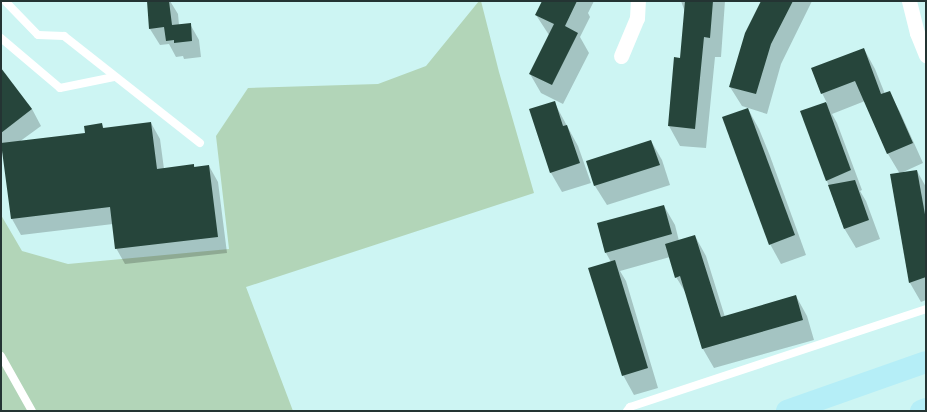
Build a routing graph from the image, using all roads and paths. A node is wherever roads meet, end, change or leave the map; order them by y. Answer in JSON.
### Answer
{"nodes":[{"id":1,"x":638,"y":1,"type":"edge"},
{"id":2,"x":909,"y":1,"type":"edge"},
{"id":3,"x":4,"y":4,"type":"edge"},
{"id":4,"x":1,"y":38,"type":"edge"},
{"id":5,"x":926,"y":55,"type":"edge"},
{"id":6,"x":621,"y":56,"type":"dead end"},
{"id":7,"x":114,"y":77,"type":"junction"},
{"id":8,"x":200,"y":143,"type":"dead end"},
{"id":9,"x":926,"y":308,"type":"edge"},
{"id":10,"x":1,"y":356,"type":"edge"},
{"id":11,"x":926,"y":362,"type":"edge"},
{"id":12,"x":3,"y":365,"type":"edge"},
{"id":13,"x":926,"y":409,"type":"edge"},
{"id":14,"x":32,"y":411,"type":"edge"},
{"id":15,"x":627,"y":411,"type":"edge"},
{"id":16,"x":787,"y":411,"type":"edge"},
{"id":17,"x":921,"y":411,"type":"edge"}],
"edges":[{"from":1,"to":6,"type":"street"},
{"from":2,"to":5,"type":"street"},
{"from":3,"to":7,"type":"lane"},
{"from":4,"to":7,"type":"lane"},
{"from":7,"to":8,"type":"lane"},
{"from":9,"to":15,"type":"lane"},
{"from":10,"to":12,"type":"lane"},
{"from":11,"to":16,"type":"main road"},
{"from":12,"to":14,"type":"lane"},
{"from":13,"to":17,"type":"main road"}]}
